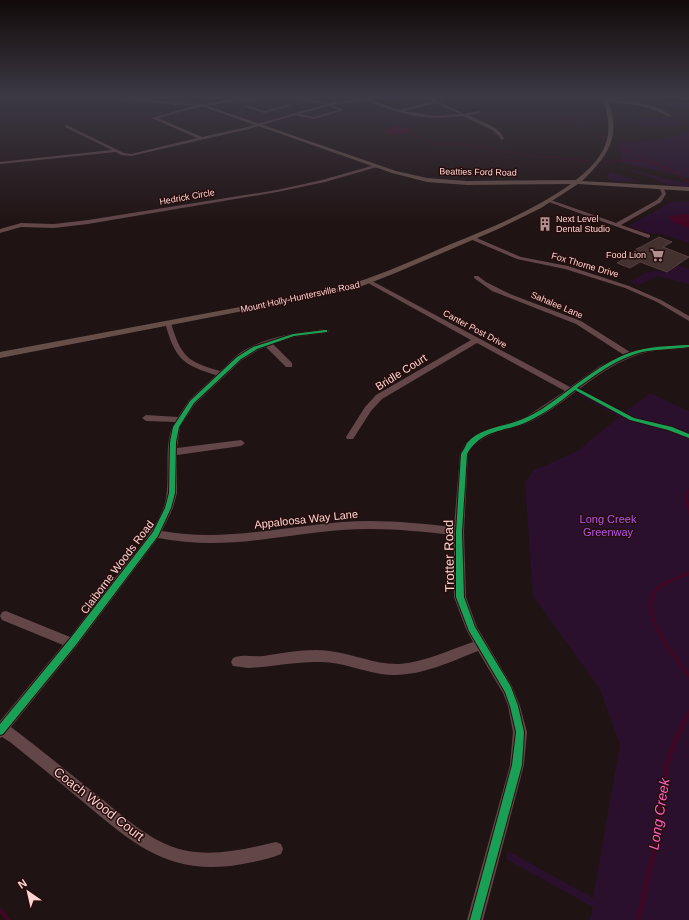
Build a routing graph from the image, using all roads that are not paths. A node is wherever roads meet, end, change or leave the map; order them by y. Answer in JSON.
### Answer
{"nodes":[{"id":1,"x":92,"y":139,"type":"edge"},
{"id":2,"x":202,"y":139,"type":"edge"},
{"id":3,"x":299,"y":139,"type":"edge"},
{"id":4,"x":610,"y":139,"type":"edge"},
{"id":5,"x":116,"y":151,"type":"junction"},
{"id":6,"x":0,"y":164,"type":"edge"},
{"id":7,"x":375,"y":166,"type":"junction"},
{"id":8,"x":577,"y":182,"type":"junction"},
{"id":9,"x":661,"y":187,"type":"junction"},
{"id":10,"x":689,"y":189,"type":"edge"},
{"id":11,"x":548,"y":201,"type":"junction"},
{"id":12,"x":616,"y":225,"type":"junction"},
{"id":13,"x":0,"y":231,"type":"edge"},
{"id":14,"x":648,"y":236,"type":"dead end"},
{"id":15,"x":472,"y":238,"type":"junction"},
{"id":16,"x":476,"y":277,"type":"dead end"},
{"id":17,"x":370,"y":282,"type":"junction"},
{"id":18,"x":689,"y":319,"type":"edge"},
{"id":19,"x":168,"y":324,"type":"junction"},
{"id":20,"x":325,"y":331,"type":"dead end"},
{"id":21,"x":476,"y":340,"type":"junction"},
{"id":22,"x":268,"y":343,"type":"junction"},
{"id":23,"x":689,"y":346,"type":"edge"},
{"id":24,"x":0,"y":355,"type":"edge"},
{"id":25,"x":629,"y":355,"type":"junction"},
{"id":26,"x":289,"y":365,"type":"dead end"},
{"id":27,"x":221,"y":374,"type":"junction"},
{"id":28,"x":571,"y":392,"type":"junction"},
{"id":29,"x":146,"y":418,"type":"dead end"},
{"id":30,"x":179,"y":420,"type":"junction"},
{"id":31,"x":350,"y":437,"type":"dead end"},
{"id":32,"x":241,"y":443,"type":"dead end"},
{"id":33,"x":173,"y":452,"type":"junction"},
{"id":34,"x":459,"y":532,"type":"junction"},
{"id":35,"x":156,"y":534,"type":"junction"},
{"id":36,"x":6,"y":616,"type":"dead end"},
{"id":37,"x":72,"y":643,"type":"junction"},
{"id":38,"x":481,"y":644,"type":"junction"},
{"id":39,"x":237,"y":662,"type":"dead end"},
{"id":40,"x":1,"y":730,"type":"edge"},
{"id":41,"x":276,"y":849,"type":"dead end"},
{"id":42,"x":475,"y":920,"type":"edge"}],
"edges":[{"from":1,"to":5,"type":"street"},
{"from":2,"to":5,"type":"street"},
{"from":3,"to":7,"type":"main road","name":"Beatties Ford Road"},
{"from":4,"to":8,"type":"main road","name":"Mount Holly-Huntersville Road"},
{"from":5,"to":6,"type":"street"},
{"from":7,"to":8,"type":"main road","name":"Beatties Ford Road"},
{"from":7,"to":13,"type":"street","name":"Hedrick Circle"},
{"from":8,"to":9,"type":"main road","name":"Beatties Ford Road"},
{"from":8,"to":11,"type":"main road","name":"Mount Holly-Huntersville Road"},
{"from":9,"to":10,"type":"main road","name":"Beatties Ford Road"},
{"from":9,"to":12,"type":"street"},
{"from":11,"to":12,"type":"street"},
{"from":11,"to":15,"type":"main road","name":"Mount Holly-Huntersville Road"},
{"from":12,"to":14,"type":"street"},
{"from":15,"to":17,"type":"main road","name":"Mount Holly-Huntersville Road"},
{"from":15,"to":18,"type":"street","name":"Fox Thorne Drive"},
{"from":16,"to":25,"type":"street","name":"Sahalee Lane"},
{"from":17,"to":19,"type":"main road","name":"Mount Holly-Huntersville Road"},
{"from":17,"to":21,"type":"street","name":"Canter Post Drive"},
{"from":19,"to":24,"type":"main road","name":"Mount Holly-Huntersville Road"},
{"from":19,"to":27,"type":"street"},
{"from":20,"to":22,"type":"street","name":"Claiborne Woods Road"},
{"from":21,"to":28,"type":"street","name":"Canter Post Drive"},
{"from":21,"to":31,"type":"street","name":"Bridle Court"},
{"from":22,"to":26,"type":"street"},
{"from":22,"to":27,"type":"street","name":"Claiborne Woods Road"},
{"from":23,"to":25,"type":"street","name":"Trotter Road"},
{"from":25,"to":28,"type":"street","name":"Trotter Road"},
{"from":27,"to":30,"type":"street","name":"Claiborne Woods Road"},
{"from":28,"to":34,"type":"street","name":"Trotter Road"},
{"from":29,"to":30,"type":"street"},
{"from":30,"to":33,"type":"street","name":"Claiborne Woods Road"},
{"from":32,"to":33,"type":"street"},
{"from":33,"to":35,"type":"street","name":"Claiborne Woods Road"},
{"from":34,"to":35,"type":"street","name":"Appaloosa Way Lane"},
{"from":34,"to":38,"type":"street","name":"Trotter Road"},
{"from":35,"to":37,"type":"street","name":"Claiborne Woods Road"},
{"from":36,"to":37,"type":"street"},
{"from":37,"to":40,"type":"street","name":"Claiborne Woods Road"},
{"from":38,"to":39,"type":"street"},
{"from":38,"to":42,"type":"street","name":"Trotter Road"},
{"from":40,"to":41,"type":"street","name":"Coach Wood Court"}]}
